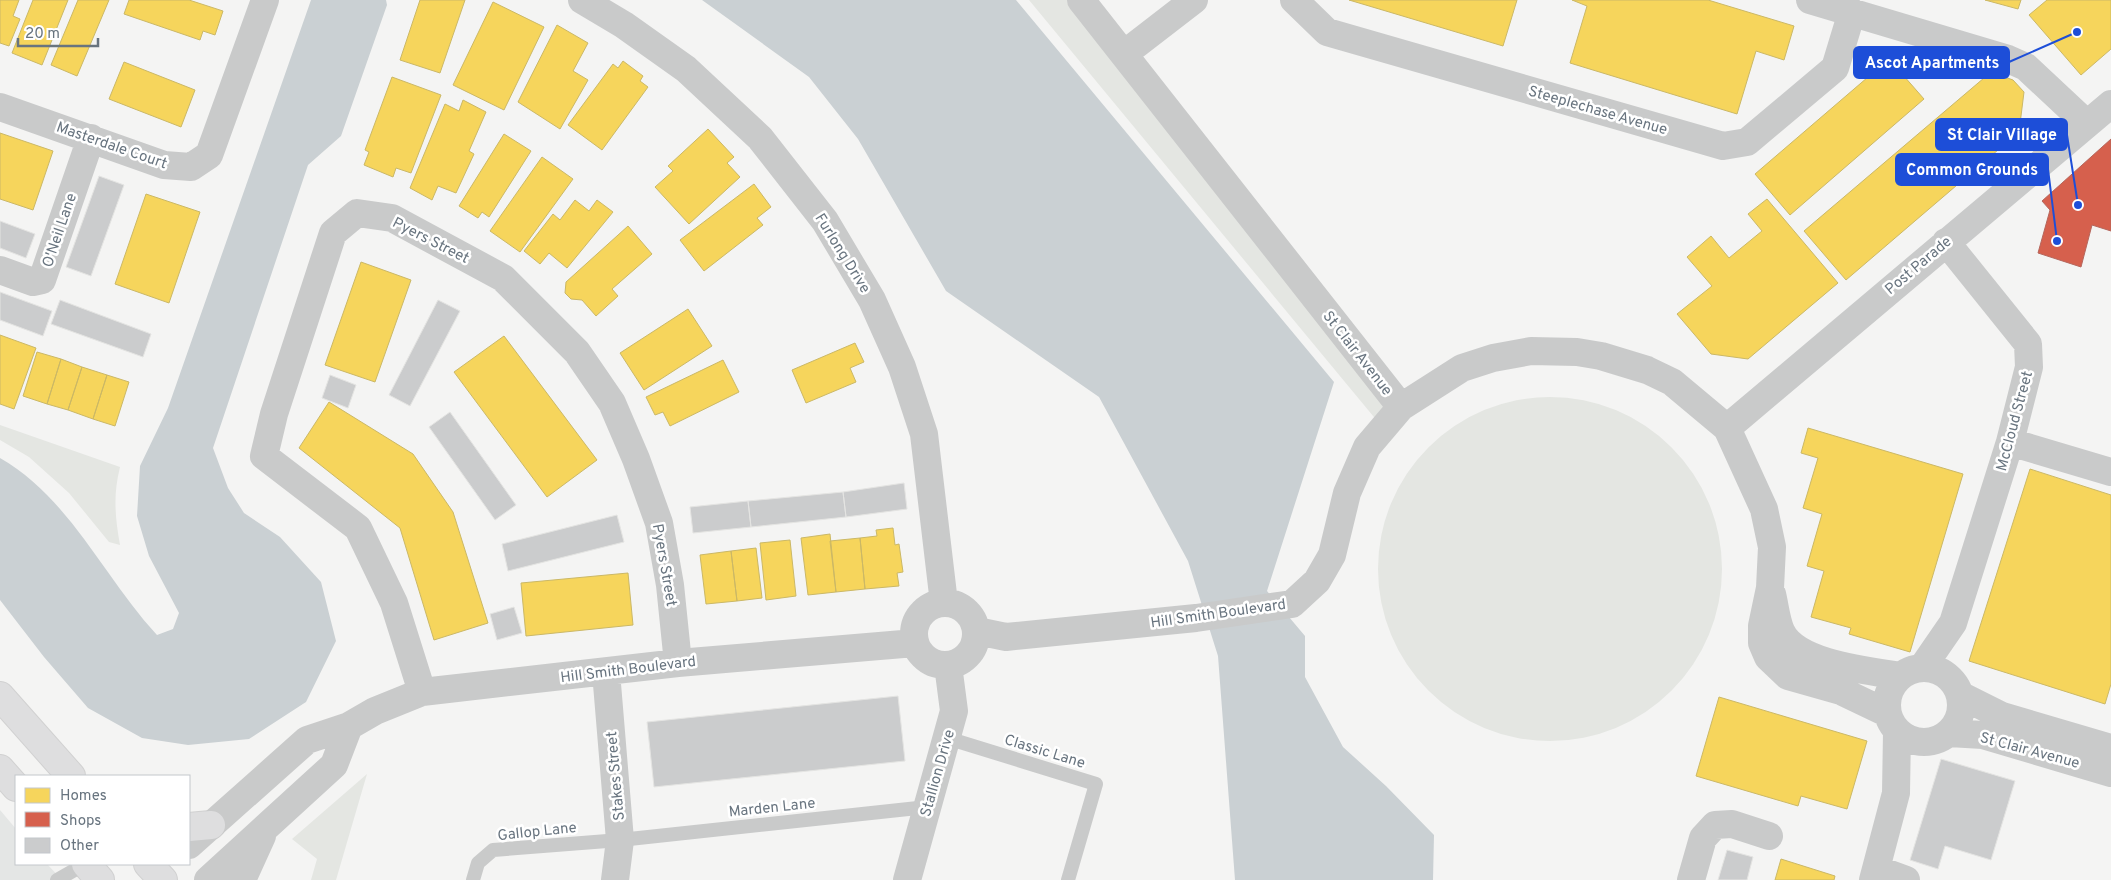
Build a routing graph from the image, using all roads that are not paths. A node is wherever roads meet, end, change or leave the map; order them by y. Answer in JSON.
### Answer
{"nodes":[{"id":1,"x":265,"y":0,"type":"edge"},
{"id":2,"x":582,"y":0,"type":"edge"},
{"id":3,"x":1081,"y":0,"type":"edge"},
{"id":4,"x":1194,"y":0,"type":"edge"},
{"id":5,"x":1294,"y":0,"type":"edge"},
{"id":6,"x":1810,"y":0,"type":"edge"},
{"id":7,"x":1852,"y":12,"type":"junction"},
{"id":8,"x":1124,"y":54,"type":"junction"},
{"id":9,"x":2111,"y":104,"type":"edge"},
{"id":10,"x":0,"y":107,"type":"edge"},
{"id":11,"x":2087,"y":124,"type":"junction"},
{"id":12,"x":91,"y":138,"type":"junction"},
{"id":13,"x":1946,"y":242,"type":"junction"},
{"id":14,"x":0,"y":270,"type":"edge"},
{"id":15,"x":1401,"y":407,"type":"junction"},
{"id":16,"x":1727,"y":428,"type":"junction"},
{"id":17,"x":2010,"y":442,"type":"junction"},
{"id":18,"x":2111,"y":472,"type":"edge"},
{"id":19,"x":1770,"y":588,"type":"junction"},
{"id":20,"x":944,"y":602,"type":"junction"},
{"id":21,"x":1953,"y":623,"type":"junction"},
{"id":22,"x":976,"y":631,"type":"junction"},
{"id":23,"x":915,"y":643,"type":"junction"},
{"id":24,"x":678,"y":662,"type":"junction"},
{"id":25,"x":948,"y":665,"type":"junction"},
{"id":26,"x":606,"y":672,"type":"junction"},
{"id":27,"x":1911,"y":672,"type":"junction"},
{"id":28,"x":1957,"y":689,"type":"junction"},
{"id":29,"x":422,"y":692,"type":"junction"},
{"id":30,"x":0,"y":696,"type":"edge"},
{"id":31,"x":1892,"y":722,"type":"junction"},
{"id":32,"x":349,"y":726,"type":"junction"},
{"id":33,"x":947,"y":738,"type":"junction"},
{"id":34,"x":1940,"y":738,"type":"junction"},
{"id":35,"x":2111,"y":748,"type":"edge"},
{"id":36,"x":0,"y":769,"type":"edge"},
{"id":37,"x":2111,"y":773,"type":"edge"},
{"id":38,"x":70,"y":775,"type":"edge"},
{"id":39,"x":15,"y":786,"type":"edge"},
{"id":40,"x":1896,"y":793,"type":"junction"},
{"id":41,"x":927,"y":806,"type":"junction"},
{"id":42,"x":200,"y":826,"type":"edge"},
{"id":43,"x":266,"y":827,"type":"junction"},
{"id":44,"x":1769,"y":836,"type":"dead end"},
{"id":45,"x":620,"y":840,"type":"junction"},
{"id":46,"x":190,"y":843,"type":"edge"},
{"id":47,"x":84,"y":865,"type":"edge"},
{"id":48,"x":87,"y":865,"type":"edge"},
{"id":49,"x":1875,"y":875,"type":"edge"},
{"id":50,"x":57,"y":880,"type":"edge"},
{"id":51,"x":100,"y":880,"type":"edge"},
{"id":52,"x":208,"y":880,"type":"edge"},
{"id":53,"x":242,"y":880,"type":"edge"},
{"id":54,"x":473,"y":880,"type":"edge"},
{"id":55,"x":615,"y":880,"type":"edge"},
{"id":56,"x":907,"y":880,"type":"edge"},
{"id":57,"x":1068,"y":880,"type":"edge"},
{"id":58,"x":1691,"y":880,"type":"edge"},
{"id":59,"x":1906,"y":880,"type":"edge"}],
"edges":[{"from":1,"to":12,"type":"street","name":"Masterdale Court"},
{"from":2,"to":20,"type":"street","name":"Furlong Drive"},
{"from":3,"to":8,"type":"street","name":"St Clair Avenue"},
{"from":4,"to":8,"type":"street"},
{"from":5,"to":7,"type":"street","name":"Steeplechase Avenue"},
{"from":6,"to":7,"type":"street"},
{"from":7,"to":11,"type":"street"},
{"from":8,"to":15,"type":"street","name":"St Clair Avenue"},
{"from":9,"to":11,"type":"street","name":"Post Parade"},
{"from":10,"to":12,"type":"street","name":"Masterdale Court"},
{"from":11,"to":13,"type":"street","name":"Post Parade"},
{"from":12,"to":14,"type":"street","name":"O'Neil Lane"},
{"from":13,"to":16,"type":"street","name":"Post Parade"},
{"from":13,"to":17,"type":"street","name":"McCloud Street"},
{"from":15,"to":16,"type":"street","name":"St Clair Avenue"},
{"from":15,"to":22,"type":"street","name":"Hill Smith Boulevard"},
{"from":16,"to":19,"type":"street","name":"St Clair Avenue"},
{"from":17,"to":18,"type":"street"},
{"from":17,"to":21,"type":"street","name":"McCloud Street"},
{"from":19,"to":27,"type":"street","name":"St Clair Avenue"},
{"from":19,"to":31,"type":"street","name":"St Clair Avenue"},
{"from":20,"to":22,"type":"street"},
{"from":20,"to":23,"type":"street"},
{"from":21,"to":27,"type":"street","name":"McCloud Street"},
{"from":21,"to":28,"type":"street","name":"McCloud Street"},
{"from":22,"to":25,"type":"street"},
{"from":23,"to":24,"type":"street","name":"Hill Smith Boulevard"},
{"from":23,"to":25,"type":"street"},
{"from":24,"to":26,"type":"street","name":"Hill Smith Boulevard"},
{"from":24,"to":29,"type":"street","name":"Pyers Street"},
{"from":25,"to":33,"type":"street","name":"Stallion Drive"},
{"from":26,"to":29,"type":"street","name":"Hill Smith Boulevard"},
{"from":26,"to":45,"type":"street","name":"Stakes Street"},
{"from":27,"to":28,"type":"street"},
{"from":27,"to":31,"type":"street"},
{"from":28,"to":34,"type":"street"},
{"from":28,"to":35,"type":"street","name":"St Clair Avenue"},
{"from":29,"to":32,"type":"street","name":"Hill Smith Boulevard"},
{"from":30,"to":38,"type":"main road"},
{"from":31,"to":34,"type":"street"},
{"from":31,"to":40,"type":"street"},
{"from":32,"to":42,"type":"street","name":"Hill Smith Boulevard"},
{"from":32,"to":43,"type":"street"},
{"from":33,"to":41,"type":"street","name":"Stallion Drive"},
{"from":33,"to":57,"type":"lane","name":"Classic Lane"},
{"from":34,"to":37,"type":"street","name":"St Clair Avenue"},
{"from":34,"to":40,"type":"street"},
{"from":36,"to":39,"type":"main road"},
{"from":40,"to":49,"type":"street"},
{"from":41,"to":45,"type":"lane","name":"Marden Lane"},
{"from":41,"to":56,"type":"street","name":"Stallion Drive"},
{"from":42,"to":46,"type":"street","name":"Hill Smith Boulevard"},
{"from":43,"to":52,"type":"street"},
{"from":43,"to":53,"type":"street"},
{"from":44,"to":58,"type":"street"},
{"from":45,"to":54,"type":"lane","name":"Gallop Lane"},
{"from":45,"to":55,"type":"street","name":"Stakes Street"},
{"from":47,"to":50,"type":"lane"},
{"from":48,"to":51,"type":"main road"},
{"from":49,"to":59,"type":"street"}]}
